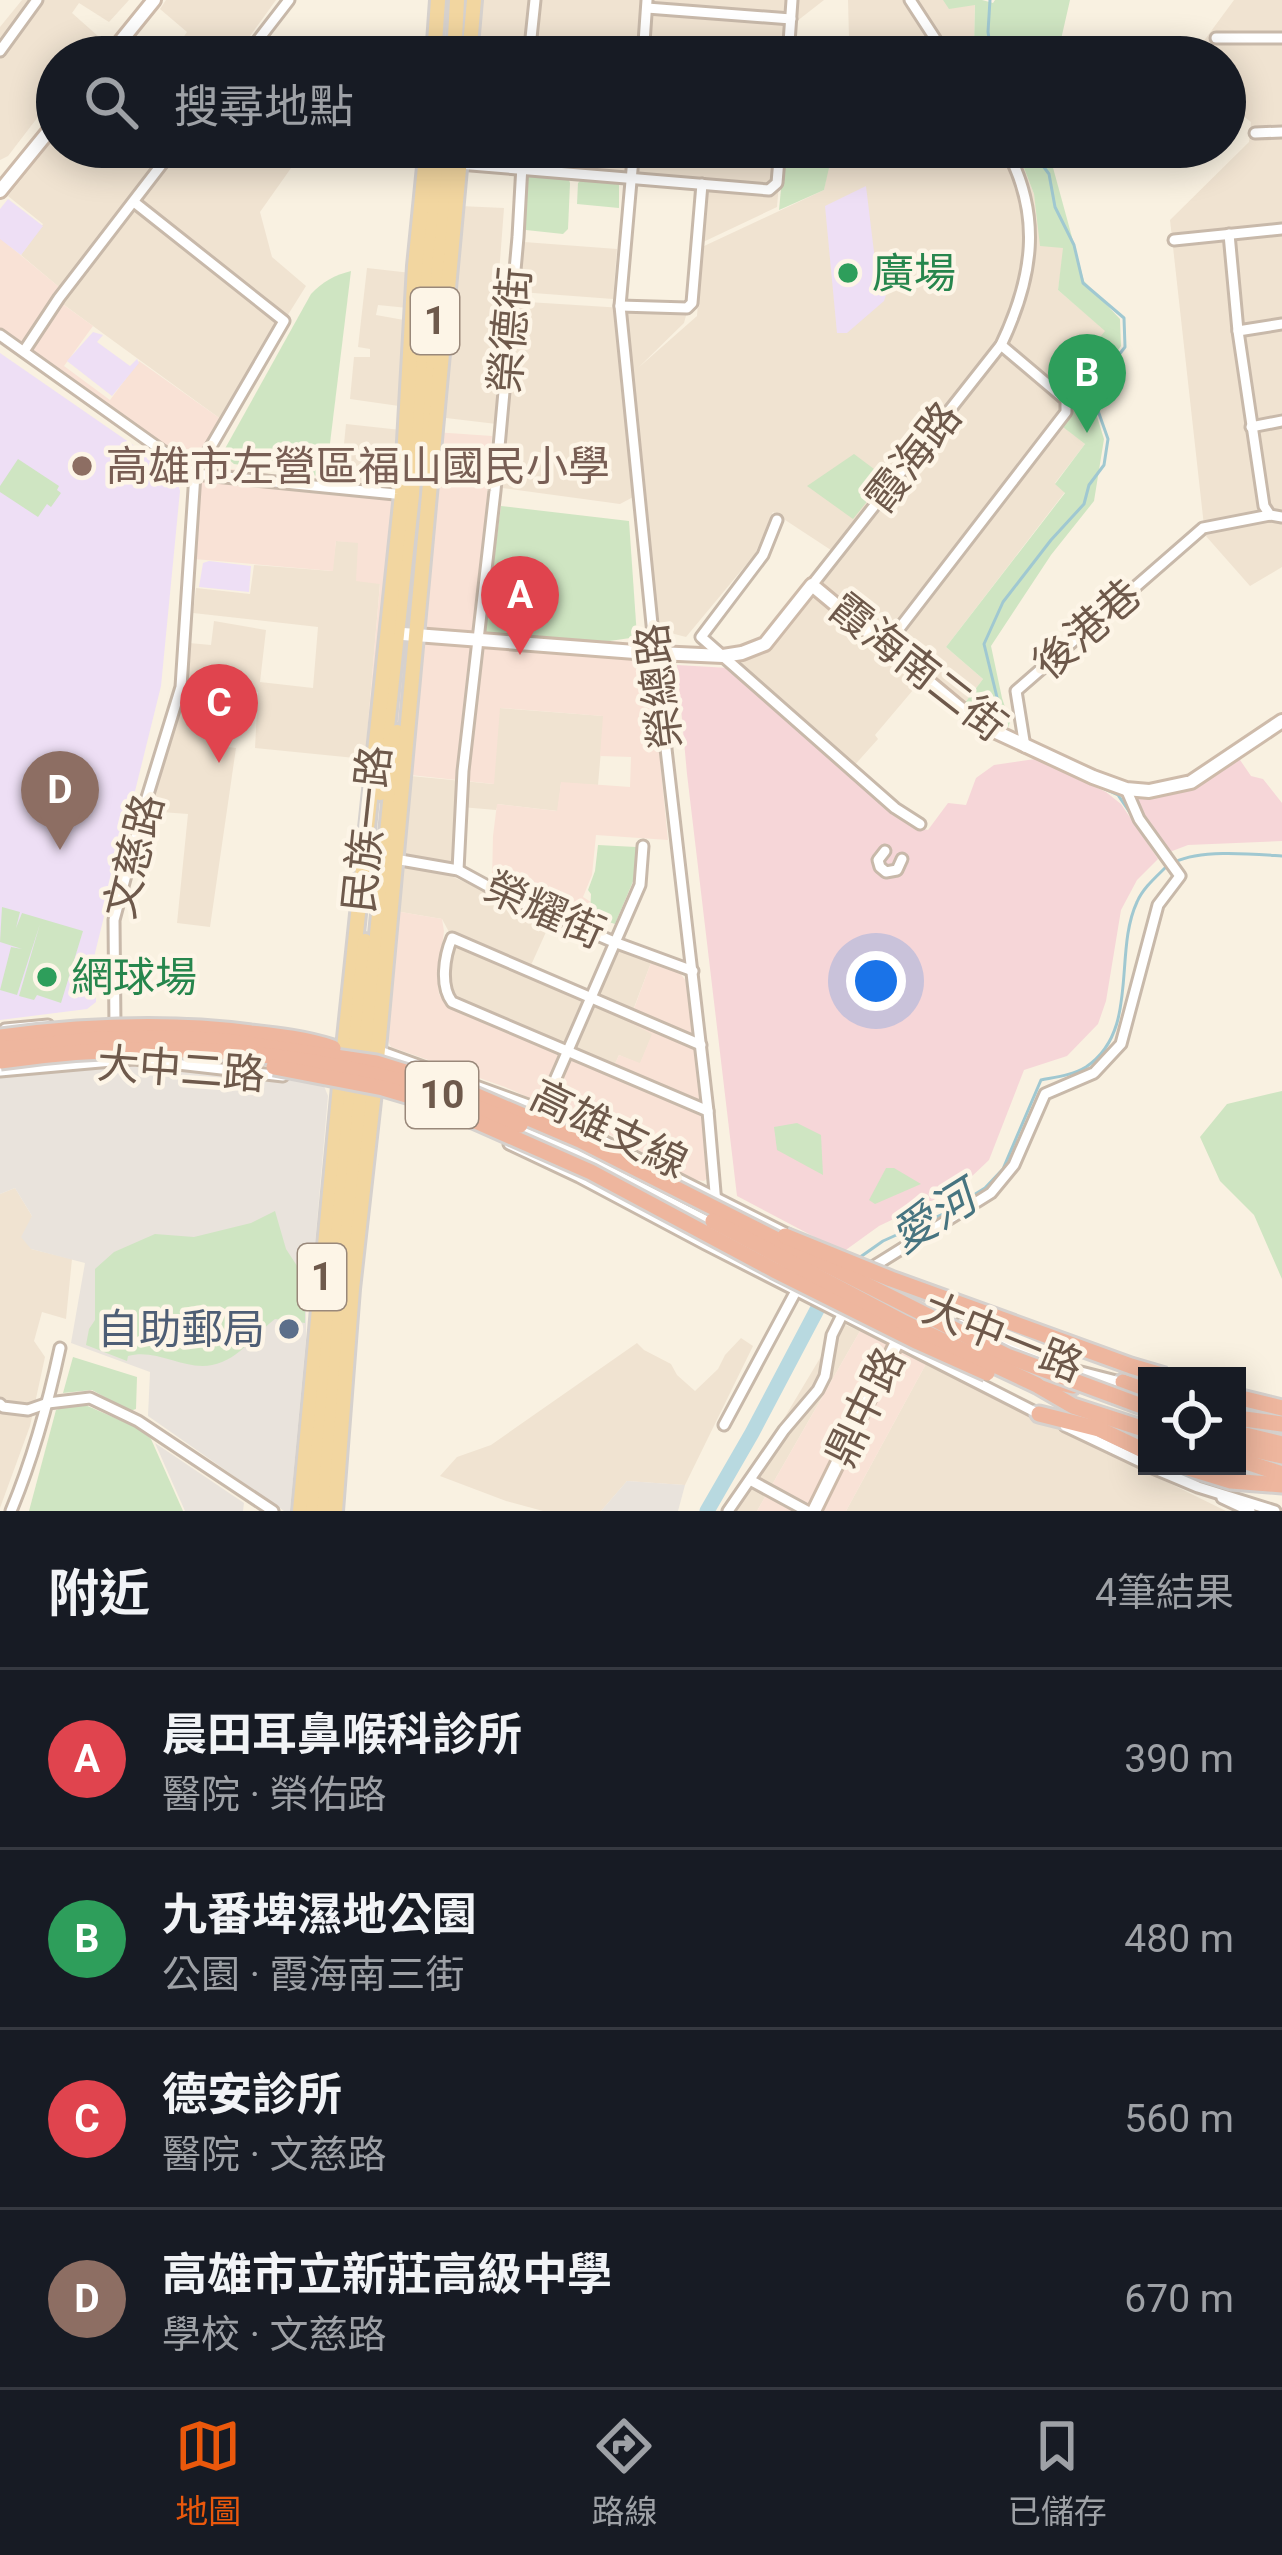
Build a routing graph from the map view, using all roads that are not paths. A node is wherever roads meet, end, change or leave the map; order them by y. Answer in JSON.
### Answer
{"nodes":[{"id":1,"x":38,"y":0,"type":"edge"},
{"id":2,"x":154,"y":0,"type":"edge"},
{"id":3,"x":290,"y":0,"type":"edge"},
{"id":4,"x":442,"y":0,"type":"edge"},
{"id":5,"x":457,"y":0,"type":"edge"},
{"id":6,"x":474,"y":0,"type":"edge"},
{"id":7,"x":535,"y":0,"type":"edge"},
{"id":8,"x":793,"y":0,"type":"edge"},
{"id":9,"x":910,"y":0,"type":"edge"},
{"id":10,"x":647,"y":4,"type":"edge"},
{"id":11,"x":791,"y":20,"type":"junction"},
{"id":12,"x":125,"y":36,"type":"edge"},
{"id":13,"x":262,"y":36,"type":"edge"},
{"id":14,"x":439,"y":36,"type":"edge"},
{"id":15,"x":455,"y":36,"type":"edge"},
{"id":16,"x":471,"y":36,"type":"edge"},
{"id":17,"x":532,"y":36,"type":"edge"},
{"id":18,"x":645,"y":36,"type":"edge"},
{"id":19,"x":790,"y":36,"type":"edge"},
{"id":20,"x":933,"y":36,"type":"edge"},
{"id":21,"x":1246,"y":38,"type":"edge"},
{"id":22,"x":1282,"y":38,"type":"edge"},
{"id":23,"x":0,"y":51,"type":"edge"},
{"id":24,"x":1282,"y":132,"type":"edge"},
{"id":25,"x":1255,"y":133,"type":"dead end"},
{"id":26,"x":36,"y":147,"type":"edge"},
{"id":27,"x":159,"y":168,"type":"edge"},
{"id":28,"x":425,"y":168,"type":"edge"},
{"id":29,"x":434,"y":168,"type":"edge"},
{"id":30,"x":451,"y":168,"type":"edge"},
{"id":31,"x":516,"y":168,"type":"edge"},
{"id":32,"x":632,"y":168,"type":"edge"},
{"id":33,"x":778,"y":168,"type":"edge"},
{"id":34,"x":1016,"y":168,"type":"edge"},
{"id":35,"x":522,"y":169,"type":"junction"},
{"id":36,"x":631,"y":180,"type":"junction"},
{"id":37,"x":702,"y":184,"type":"junction"},
{"id":38,"x":0,"y":191,"type":"edge"},
{"id":39,"x":134,"y":202,"type":"junction"},
{"id":40,"x":1282,"y":229,"type":"edge"},
{"id":41,"x":1229,"y":234,"type":"junction"},
{"id":42,"x":1174,"y":240,"type":"dead end"},
{"id":43,"x":620,"y":305,"type":"junction"},
{"id":44,"x":1282,"y":324,"type":"edge"},
{"id":45,"x":1238,"y":331,"type":"junction"},
{"id":46,"x":0,"y":335,"type":"edge"},
{"id":47,"x":1001,"y":345,"type":"junction"},
{"id":48,"x":24,"y":351,"type":"junction"},
{"id":49,"x":1282,"y":421,"type":"edge"},
{"id":50,"x":1251,"y":427,"type":"junction"},
{"id":51,"x":195,"y":474,"type":"junction"},
{"id":52,"x":416,"y":496,"type":"junction"},
{"id":53,"x":1276,"y":516,"type":"edge"},
{"id":54,"x":777,"y":520,"type":"dead end"},
{"id":55,"x":812,"y":586,"type":"junction"},
{"id":56,"x":404,"y":635,"type":"junction"},
{"id":57,"x":478,"y":641,"type":"junction"},
{"id":58,"x":885,"y":647,"type":"junction"},
{"id":59,"x":655,"y":654,"type":"junction"},
{"id":60,"x":723,"y":656,"type":"junction"},
{"id":61,"x":1282,"y":721,"type":"edge"},
{"id":62,"x":1025,"y":747,"type":"junction"},
{"id":63,"x":1126,"y":789,"type":"junction"},
{"id":64,"x":920,"y":824,"type":"dead end"},
{"id":65,"x":643,"y":846,"type":"dead end"},
{"id":66,"x":885,"y":850,"type":"dead end"},
{"id":67,"x":380,"y":855,"type":"junction"},
{"id":68,"x":902,"y":860,"type":"dead end"},
{"id":69,"x":458,"y":870,"type":"junction"},
{"id":70,"x":614,"y":942,"type":"junction"},
{"id":71,"x":693,"y":971,"type":"junction"},
{"id":72,"x":591,"y":996,"type":"junction"},
{"id":73,"x":115,"y":1026,"type":"junction"},
{"id":74,"x":0,"y":1039,"type":"edge"},
{"id":75,"x":701,"y":1045,"type":"junction"},
{"id":76,"x":364,"y":1049,"type":"junction"},
{"id":77,"x":567,"y":1049,"type":"junction"},
{"id":78,"x":182,"y":1050,"type":"junction"},
{"id":79,"x":116,"y":1060,"type":"junction"},
{"id":80,"x":0,"y":1061,"type":"edge"},
{"id":81,"x":423,"y":1067,"type":"junction"},
{"id":82,"x":0,"y":1071,"type":"edge"},
{"id":83,"x":356,"y":1089,"type":"junction"},
{"id":84,"x":404,"y":1098,"type":"junction"},
{"id":85,"x":542,"y":1111,"type":"junction"},
{"id":86,"x":708,"y":1111,"type":"junction"},
{"id":87,"x":662,"y":1183,"type":"junction"},
{"id":88,"x":716,"y":1198,"type":"junction"},
{"id":89,"x":714,"y":1218,"type":"junction"},
{"id":90,"x":800,"y":1240,"type":"junction"},
{"id":91,"x":784,"y":1249,"type":"junction"},
{"id":92,"x":740,"y":1262,"type":"junction"},
{"id":93,"x":861,"y":1274,"type":"junction"},
{"id":94,"x":843,"y":1286,"type":"junction"},
{"id":95,"x":796,"y":1291,"type":"junction"},
{"id":96,"x":843,"y":1313,"type":"junction"},
{"id":97,"x":914,"y":1313,"type":"junction"},
{"id":98,"x":897,"y":1342,"type":"junction"},
{"id":99,"x":61,"y":1348,"type":"dead end"},
{"id":100,"x":1140,"y":1367,"type":"edge"},
{"id":101,"x":1123,"y":1382,"type":"joint"},
{"id":102,"x":1138,"y":1391,"type":"edge"},
{"id":103,"x":1138,"y":1394,"type":"edge"},
{"id":104,"x":1138,"y":1396,"type":"edge"},
{"id":105,"x":1246,"y":1398,"type":"edge"},
{"id":106,"x":1040,"y":1399,"type":"junction"},
{"id":107,"x":48,"y":1403,"type":"junction"},
{"id":108,"x":0,"y":1404,"type":"edge"},
{"id":109,"x":1282,"y":1408,"type":"edge"},
{"id":110,"x":1138,"y":1419,"type":"edge"},
{"id":111,"x":1246,"y":1419,"type":"edge"},
{"id":112,"x":1246,"y":1421,"type":"edge"},
{"id":113,"x":1282,"y":1423,"type":"edge"},
{"id":114,"x":724,"y":1425,"type":"dead end"},
{"id":115,"x":1138,"y":1427,"type":"edge"},
{"id":116,"x":1282,"y":1434,"type":"edge"},
{"id":117,"x":1246,"y":1435,"type":"edge"},
{"id":118,"x":1138,"y":1437,"type":"edge"},
{"id":119,"x":1282,"y":1444,"type":"edge"},
{"id":120,"x":1138,"y":1447,"type":"edge"},
{"id":121,"x":1246,"y":1448,"type":"edge"},
{"id":122,"x":1282,"y":1456,"type":"edge"},
{"id":123,"x":1138,"y":1460,"type":"edge"},
{"id":124,"x":1246,"y":1464,"type":"edge"},
{"id":125,"x":333,"y":1474,"type":"junction"},
{"id":126,"x":1169,"y":1475,"type":"edge"},
{"id":127,"x":1211,"y":1475,"type":"edge"},
{"id":128,"x":1235,"y":1475,"type":"edge"},
{"id":129,"x":750,"y":1480,"type":"junction"},
{"id":130,"x":1280,"y":1481,"type":"edge"},
{"id":131,"x":1198,"y":1487,"type":"junction"},
{"id":132,"x":11,"y":1511,"type":"edge"},
{"id":133,"x":273,"y":1511,"type":"edge"},
{"id":134,"x":301,"y":1511,"type":"edge"},
{"id":135,"x":314,"y":1511,"type":"edge"},
{"id":136,"x":324,"y":1511,"type":"edge"},
{"id":137,"x":335,"y":1511,"type":"edge"},
{"id":138,"x":728,"y":1511,"type":"edge"},
{"id":139,"x":810,"y":1511,"type":"edge"},
{"id":140,"x":1250,"y":1511,"type":"edge"},
{"id":141,"x":1276,"y":1511,"type":"edge"}],
"edges":[{"from":1,"to":23,"type":"street"},
{"from":2,"to":12,"type":"street"},
{"from":3,"to":13,"type":"street"},
{"from":4,"to":14,"type":"main road"},
{"from":5,"to":15,"type":"main road"},
{"from":6,"to":16,"type":"main road"},
{"from":7,"to":17,"type":"street"},
{"from":8,"to":11,"type":"street"},
{"from":9,"to":20,"type":"street"},
{"from":10,"to":11,"type":"street"},
{"from":10,"to":18,"type":"street"},
{"from":11,"to":19,"type":"street"},
{"from":21,"to":22,"type":"street"},
{"from":24,"to":25,"type":"street"},
{"from":26,"to":38,"type":"street"},
{"from":27,"to":39,"type":"street"},
{"from":28,"to":52,"type":"main road","name":"民族一路","number":"1"},
{"from":29,"to":52,"type":"main road","name":"民族一路","number":"1"},
{"from":30,"to":52,"type":"main road","name":"民族一路","number":"1"},
{"from":31,"to":35,"type":"street"},
{"from":32,"to":36,"type":"street","name":"榮總路"},
{"from":33,"to":37,"type":"street"},
{"from":34,"to":47,"type":"street","name":"霞海路"},
{"from":35,"to":36,"type":"street"},
{"from":35,"to":57,"type":"street","name":"榮德街"},
{"from":36,"to":37,"type":"street"},
{"from":36,"to":43,"type":"street","name":"榮總路"},
{"from":37,"to":43,"type":"street"},
{"from":39,"to":48,"type":"street"},
{"from":39,"to":51,"type":"street","name":"文慈路"},
{"from":40,"to":41,"type":"street"},
{"from":41,"to":42,"type":"street"},
{"from":41,"to":45,"type":"street","name":"後港巷"},
{"from":43,"to":59,"type":"street","name":"榮總路"},
{"from":44,"to":45,"type":"street"},
{"from":45,"to":50,"type":"street","name":"後港巷"},
{"from":46,"to":48,"type":"street"},
{"from":47,"to":55,"type":"street","name":"霞海路"},
{"from":47,"to":58,"type":"street"},
{"from":48,"to":51,"type":"street"},
{"from":49,"to":50,"type":"street"},
{"from":50,"to":53,"type":"street","name":"後港巷"},
{"from":51,"to":52,"type":"street"},
{"from":51,"to":73,"type":"street","name":"文慈路"},
{"from":52,"to":56,"type":"main road","name":"民族一路","number":"1"},
{"from":53,"to":62,"type":"street","name":"後港巷"},
{"from":54,"to":60,"type":"street"},
{"from":55,"to":58,"type":"street","name":"霞海南二街"},
{"from":55,"to":60,"type":"street","name":"霞海路"},
{"from":56,"to":57,"type":"street","name":"霞海路"},
{"from":56,"to":67,"type":"main road","name":"民族一路","number":"1"},
{"from":57,"to":59,"type":"street","name":"霞海路"},
{"from":57,"to":69,"type":"street","name":"榮德街"},
{"from":58,"to":62,"type":"street","name":"霞海南二街"},
{"from":59,"to":60,"type":"street","name":"霞海路"},
{"from":59,"to":71,"type":"street","name":"榮總路"},
{"from":60,"to":64,"type":"street"},
{"from":61,"to":63,"type":"street"},
{"from":62,"to":63,"type":"street"},
{"from":63,"to":93,"type":"street"},
{"from":65,"to":70,"type":"street"},
{"from":66,"to":68,"type":"street"},
{"from":67,"to":69,"type":"street","name":"榮耀街"},
{"from":67,"to":76,"type":"main road","name":"民族一路","number":"1"},
{"from":67,"to":76,"type":"main road","name":"民族一路","number":"1"},
{"from":69,"to":70,"type":"street","name":"榮耀街"},
{"from":70,"to":71,"type":"street","name":"榮耀街"},
{"from":70,"to":72,"type":"street"},
{"from":71,"to":75,"type":"street","name":"榮總路"},
{"from":72,"to":75,"type":"street"},
{"from":72,"to":77,"type":"street"},
{"from":72,"to":77,"type":"street"},
{"from":73,"to":74,"type":"street","name":"大中二路"},
{"from":73,"to":76,"type":"street","name":"大中二路"},
{"from":73,"to":79,"type":"street","name":"文慈路"},
{"from":74,"to":76,"type":"highway","name":"高雄支線","bridge":true},
{"from":75,"to":86,"type":"street","name":"榮總路"},
{"from":76,"to":81,"type":"street","name":"大中一路"},
{"from":76,"to":83,"type":"main road","name":"民族一路","number":"1"},
{"from":76,"to":83,"type":"main road","name":"民族一路","number":"1"},
{"from":76,"to":87,"type":"highway","name":"高雄支線","number":"10","bridge":true},
{"from":77,"to":85,"type":"street"},
{"from":77,"to":86,"type":"street"},
{"from":78,"to":80,"type":"highway","name":"高雄支線","number":"10","bridge":true},
{"from":78,"to":94,"type":"highway","name":"高雄支線","number":"10","bridge":true},
{"from":78,"to":106,"type":"highway","bridge":true},
{"from":79,"to":82,"type":"street","name":"大中二路"},
{"from":79,"to":83,"type":"street","name":"大中二路"},
{"from":81,"to":84,"type":"street"},
{"from":81,"to":85,"type":"street","name":"大中一路"},
{"from":83,"to":84,"type":"street","name":"大中一路"},
{"from":83,"to":125,"type":"main road","name":"民族一路","number":"1"},
{"from":83,"to":134,"type":"main road","name":"民族一路","number":"1"},
{"from":83,"to":135,"type":"main road","name":"民族一路","number":"1"},
{"from":84,"to":89,"type":"street","name":"大中一路"},
{"from":84,"to":92,"type":"street","name":"大中一路"},
{"from":84,"to":94,"type":"highway","bridge":true},
{"from":85,"to":88,"type":"street","name":"大中一路"},
{"from":86,"to":88,"type":"street","name":"榮總路"},
{"from":87,"to":100,"type":"highway","bridge":true},
{"from":87,"to":103,"type":"highway","name":"高雄支線","number":"10","bridge":true},
{"from":88,"to":89,"type":"street","name":"榮總路"},
{"from":88,"to":90,"type":"street","name":"大中一路"},
{"from":89,"to":91,"type":"street","name":"大中一路"},
{"from":89,"to":92,"type":"street","name":"大中一路"},
{"from":90,"to":91,"type":"street"},
{"from":90,"to":93,"type":"street","name":"大中一路","bridge":true},
{"from":91,"to":94,"type":"street","name":"大中一路","bridge":true},
{"from":92,"to":95,"type":"street","name":"大中一路"},
{"from":93,"to":97,"type":"street","name":"大中一路"},
{"from":94,"to":97,"type":"street","name":"大中一路"},
{"from":94,"to":106,"type":"highway","name":"高雄支線","number":"10","bridge":true},
{"from":95,"to":96,"type":"street","name":"大中一路","bridge":true},
{"from":95,"to":114,"type":"street"},
{"from":96,"to":98,"type":"street","name":"大中一路"},
{"from":96,"to":129,"type":"street"},
{"from":97,"to":98,"type":"street","name":"鼎中路"},
{"from":97,"to":101,"type":"street","name":"大中一路"},
{"from":97,"to":104,"type":"highway"},
{"from":98,"to":106,"type":"street","name":"大中一路"},
{"from":98,"to":139,"type":"street","name":"鼎中路"},
{"from":99,"to":107,"type":"street"},
{"from":101,"to":102,"type":"highway"},
{"from":105,"to":109,"type":"highway"},
{"from":106,"to":110,"type":"highway","name":"高雄支線","number":"10"},
{"from":106,"to":115,"type":"highway"},
{"from":106,"to":118,"type":"highway"},
{"from":106,"to":120,"type":"highway"},
{"from":106,"to":123,"type":"street","name":"大中一路"},
{"from":107,"to":108,"type":"street"},
{"from":107,"to":132,"type":"street"},
{"from":107,"to":133,"type":"street"},
{"from":111,"to":113,"type":"highway"},
{"from":112,"to":116,"type":"highway"},
{"from":117,"to":119,"type":"highway"},
{"from":121,"to":122,"type":"highway"},
{"from":124,"to":130,"type":"highway"},
{"from":125,"to":136,"type":"main road","name":"民族一路","number":"1"},
{"from":125,"to":137,"type":"main road","name":"民族一路","number":"1"},
{"from":126,"to":131,"type":"street","name":"大中一路"},
{"from":127,"to":130,"type":"highway"},
{"from":128,"to":130,"type":"highway"},
{"from":129,"to":138,"type":"street"},
{"from":129,"to":139,"type":"street"},
{"from":131,"to":140,"type":"street"},
{"from":131,"to":141,"type":"street","name":"大中一路"}]}
